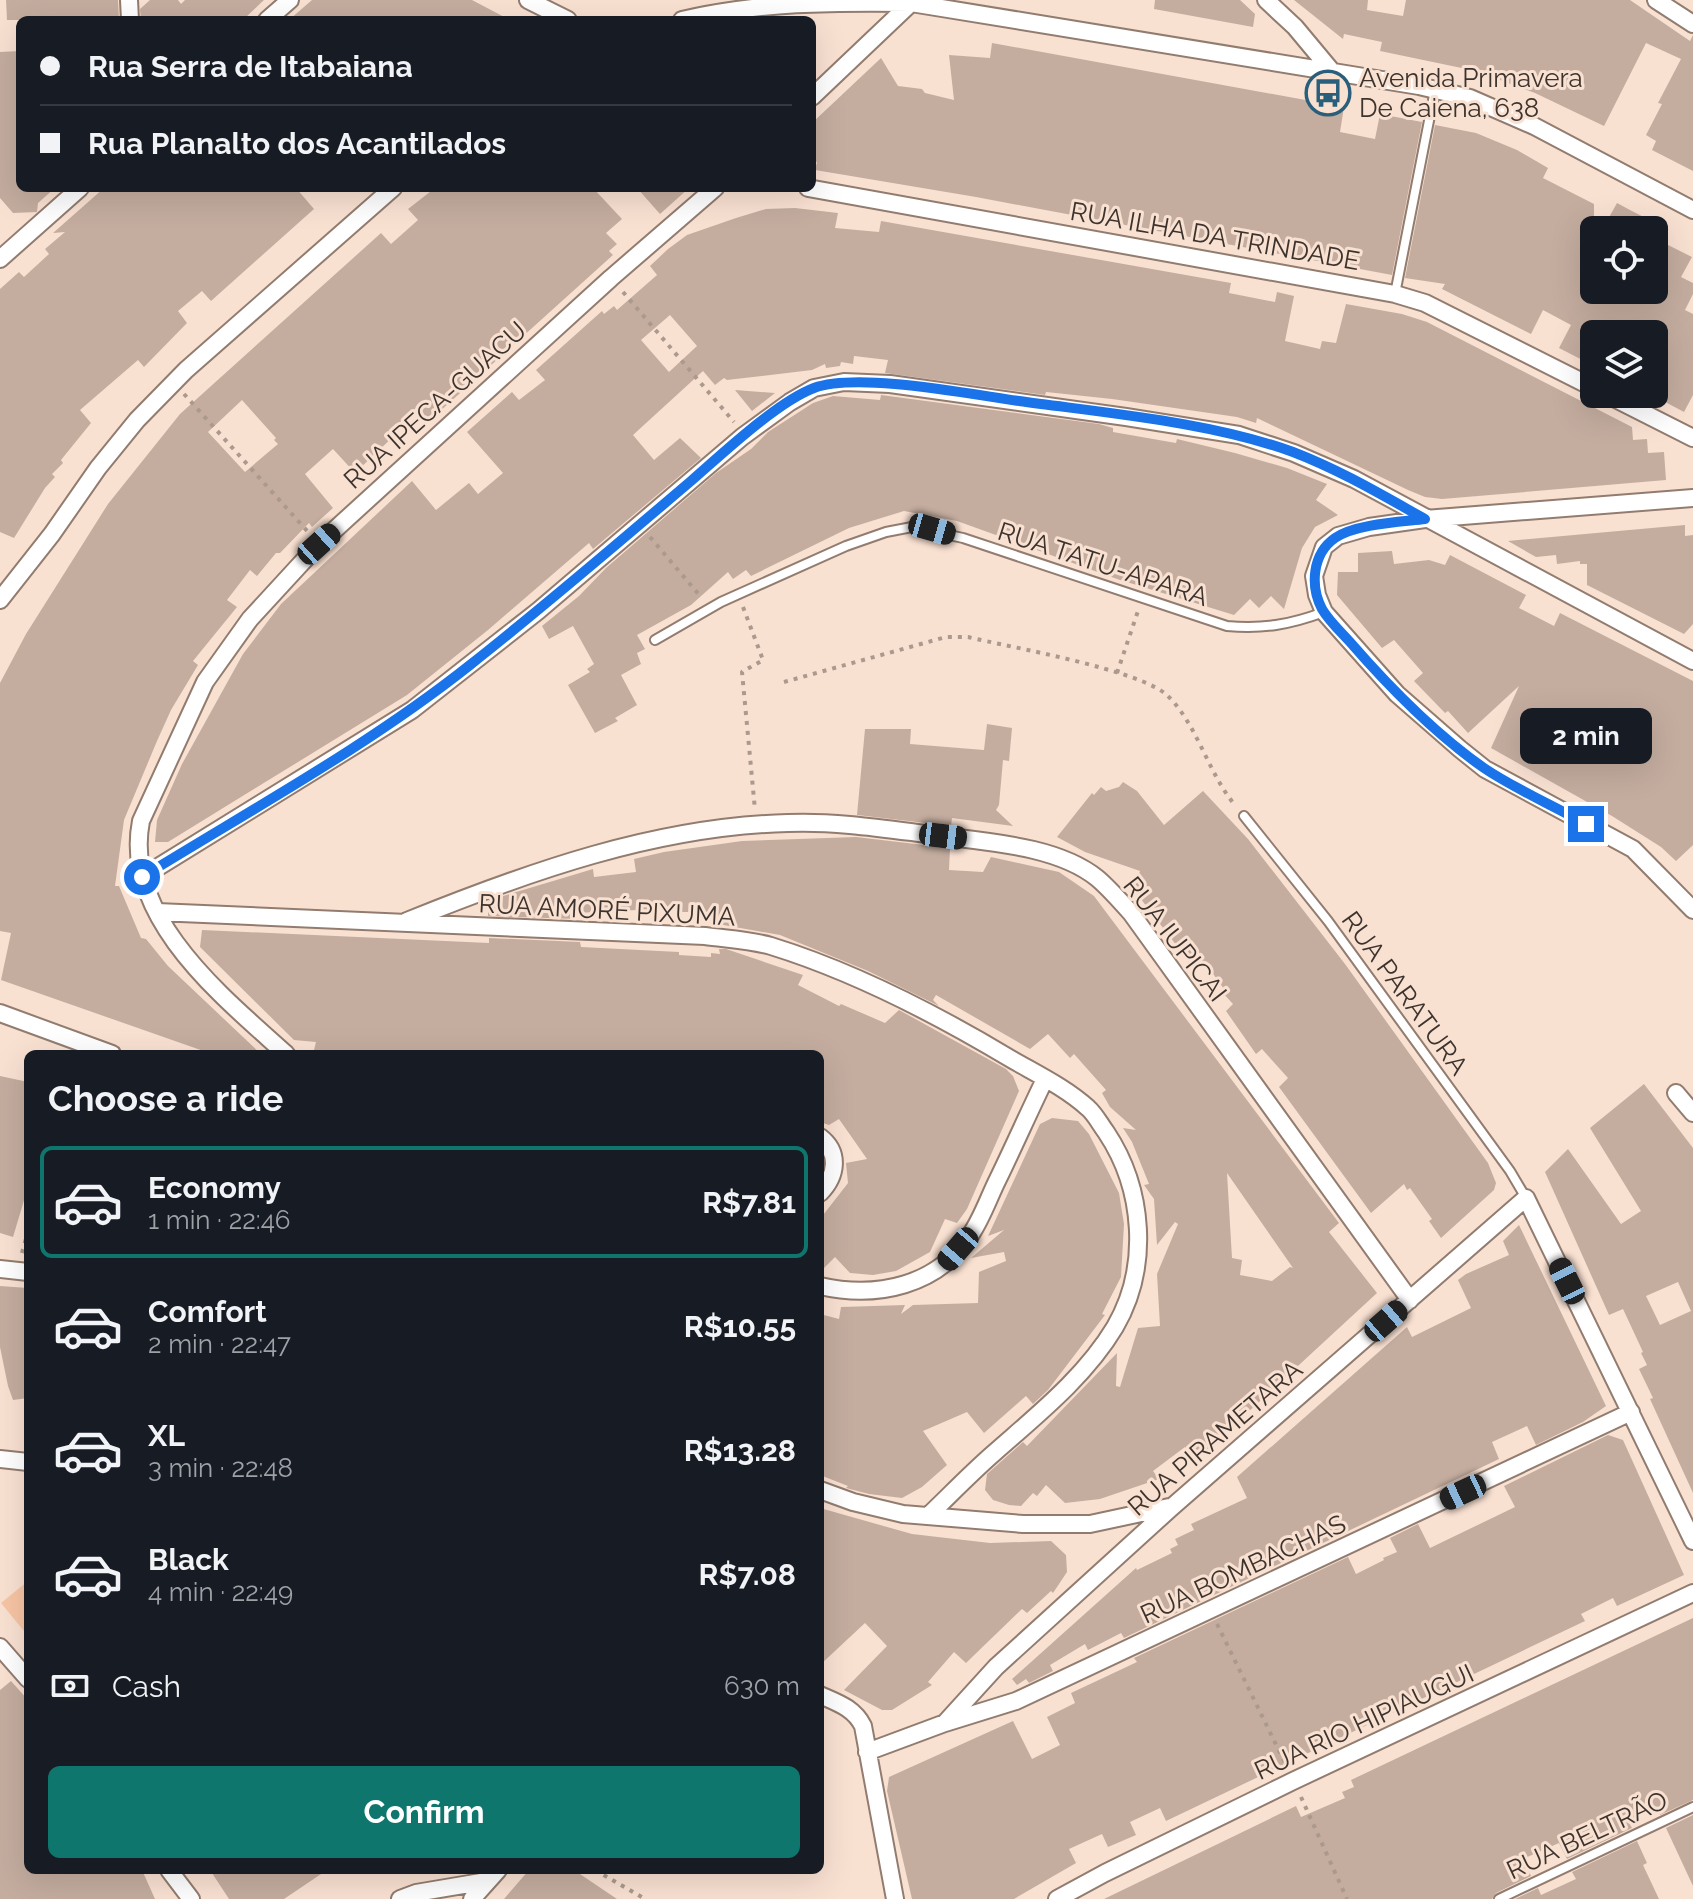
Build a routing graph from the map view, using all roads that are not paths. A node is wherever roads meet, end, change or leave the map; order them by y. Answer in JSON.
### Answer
{"nodes":[{"id":1,"x":290,"y":0,"type":"edge"},
{"id":2,"x":528,"y":0,"type":"edge"},
{"id":3,"x":1266,"y":0,"type":"edge"},
{"id":4,"x":1656,"y":0,"type":"edge"},
{"id":5,"x":911,"y":3,"type":"junction"},
{"id":6,"x":272,"y":16,"type":"edge"},
{"id":7,"x":560,"y":16,"type":"edge"},
{"id":8,"x":704,"y":16,"type":"edge"},
{"id":9,"x":1693,"y":24,"type":"edge"},
{"id":10,"x":1330,"y":69,"type":"junction"},
{"id":11,"x":1435,"y":90,"type":"junction"},
{"id":12,"x":816,"y":93,"type":"edge"},
{"id":13,"x":816,"y":189,"type":"edge"},
{"id":14,"x":75,"y":192,"type":"edge"},
{"id":15,"x":388,"y":192,"type":"edge"},
{"id":16,"x":710,"y":192,"type":"edge"},
{"id":17,"x":1693,"y":210,"type":"edge"},
{"id":18,"x":0,"y":259,"type":"edge"},
{"id":19,"x":1395,"y":294,"type":"junction"},
{"id":20,"x":1580,"y":381,"type":"edge"},
{"id":21,"x":1634,"y":408,"type":"edge"},
{"id":22,"x":1693,"y":438,"type":"edge"},
{"id":23,"x":1693,"y":498,"type":"edge"},
{"id":24,"x":1425,"y":519,"type":"junction"},
{"id":25,"x":0,"y":600,"type":"edge"},
{"id":26,"x":1324,"y":612,"type":"junction"},
{"id":27,"x":655,"y":640,"type":"dead end"},
{"id":28,"x":1693,"y":661,"type":"edge"},
{"id":29,"x":1244,"y":816,"type":"road end"},
{"id":30,"x":142,"y":877,"type":"junction"},
{"id":31,"x":1693,"y":910,"type":"edge"},
{"id":32,"x":157,"y":912,"type":"junction"},
{"id":33,"x":402,"y":924,"type":"junction"},
{"id":34,"x":0,"y":1013,"type":"edge"},
{"id":35,"x":101,"y":1050,"type":"edge"},
{"id":36,"x":277,"y":1050,"type":"edge"},
{"id":37,"x":1045,"y":1079,"type":"junction"},
{"id":38,"x":1676,"y":1093,"type":"dead end"},
{"id":39,"x":1693,"y":1113,"type":"edge"},
{"id":40,"x":824,"y":1142,"type":"edge"},
{"id":41,"x":824,"y":1189,"type":"edge"},
{"id":42,"x":1526,"y":1198,"type":"junction"},
{"id":43,"x":824,"y":1287,"type":"edge"},
{"id":44,"x":1410,"y":1300,"type":"junction"},
{"id":45,"x":1631,"y":1412,"type":"junction"},
{"id":46,"x":0,"y":1459,"type":"edge"},
{"id":47,"x":24,"y":1462,"type":"edge"},
{"id":48,"x":824,"y":1491,"type":"edge"},
{"id":49,"x":1172,"y":1507,"type":"junction"},
{"id":50,"x":928,"y":1516,"type":"junction"},
{"id":51,"x":1693,"y":1541,"type":"edge"},
{"id":52,"x":1693,"y":1593,"type":"edge"},
{"id":53,"x":0,"y":1647,"type":"edge"},
{"id":54,"x":24,"y":1674,"type":"edge"},
{"id":55,"x":824,"y":1697,"type":"edge"},
{"id":56,"x":945,"y":1723,"type":"junction"},
{"id":57,"x":867,"y":1752,"type":"junction"},
{"id":58,"x":1693,"y":1807,"type":"edge"},
{"id":59,"x":172,"y":1874,"type":"edge"},
{"id":60,"x":493,"y":1876,"type":"edge"},
{"id":61,"x":408,"y":1896,"type":"edge"},
{"id":62,"x":191,"y":1899,"type":"edge"},
{"id":63,"x":436,"y":1899,"type":"edge"},
{"id":64,"x":472,"y":1899,"type":"edge"},
{"id":65,"x":895,"y":1899,"type":"edge"},
{"id":66,"x":1057,"y":1899,"type":"edge"},
{"id":67,"x":1499,"y":1899,"type":"edge"}],
"edges":[{"from":1,"to":6,"type":"street"},
{"from":2,"to":7,"type":"street"},
{"from":3,"to":10,"type":"street"},
{"from":4,"to":9,"type":"street"},
{"from":5,"to":8,"type":"street"},
{"from":5,"to":10,"type":"street"},
{"from":5,"to":12,"type":"street"},
{"from":10,"to":11,"type":"street"},
{"from":11,"to":17,"type":"street"},
{"from":11,"to":19,"type":"lane"},
{"from":13,"to":19,"type":"street","name":"RUA ILHA DA TRINDADE"},
{"from":14,"to":18,"type":"street"},
{"from":15,"to":25,"type":"street"},
{"from":16,"to":30,"type":"street","name":"RUA IPECA-GUACU"},
{"from":19,"to":20,"type":"street","name":"RUA ILHA DA TRINDADE"},
{"from":21,"to":22,"type":"street"},
{"from":23,"to":24,"type":"street"},
{"from":24,"to":26,"type":"street"},
{"from":24,"to":28,"type":"street"},
{"from":24,"to":30,"type":"street"},
{"from":26,"to":27,"type":"lane","name":"RUA TATU-APARA"},
{"from":26,"to":31,"type":"street"},
{"from":29,"to":42,"type":"lane","name":"RUA PARATURA"},
{"from":30,"to":32,"type":"street","name":"RUA IPECA-GUACU"},
{"from":32,"to":33,"type":"street","name":"RUA AMORÉ PIXUMA"},
{"from":32,"to":36,"type":"street","name":"RUA IPECA-GUACU"},
{"from":33,"to":37,"type":"street","name":"RUA AMORÉ PIXUMA"},
{"from":33,"to":44,"type":"street","name":"RUA IUPICAI"},
{"from":34,"to":35,"type":"street"},
{"from":37,"to":43,"type":"street"},
{"from":37,"to":50,"type":"street","name":"RUA AMORÉ PIXUMA"},
{"from":38,"to":39,"type":"street"},
{"from":40,"to":41,"type":"street"},
{"from":42,"to":44,"type":"street","name":"RUA PIRAMETARA"},
{"from":42,"to":45,"type":"street"},
{"from":44,"to":49,"type":"street","name":"RUA PIRAMETARA"},
{"from":45,"to":51,"type":"street"},
{"from":45,"to":56,"type":"street","name":"RUA BOMBACHAS"},
{"from":46,"to":47,"type":"street"},
{"from":48,"to":50,"type":"street"},
{"from":49,"to":50,"type":"street"},
{"from":49,"to":56,"type":"street","name":"RUA PIRAMETARA"},
{"from":52,"to":66,"type":"street","name":"RUA RIO HIPIAUGUI"},
{"from":53,"to":54,"type":"street"},
{"from":55,"to":57,"type":"street"},
{"from":56,"to":57,"type":"street","name":"RUA BOMBACHAS"},
{"from":57,"to":65,"type":"street"},
{"from":58,"to":67,"type":"lane","name":"RUA BELTRÃO"},
{"from":59,"to":62,"type":"street"},
{"from":60,"to":61,"type":"street"},
{"from":60,"to":64,"type":"street"},
{"from":61,"to":63,"type":"street"}]}
